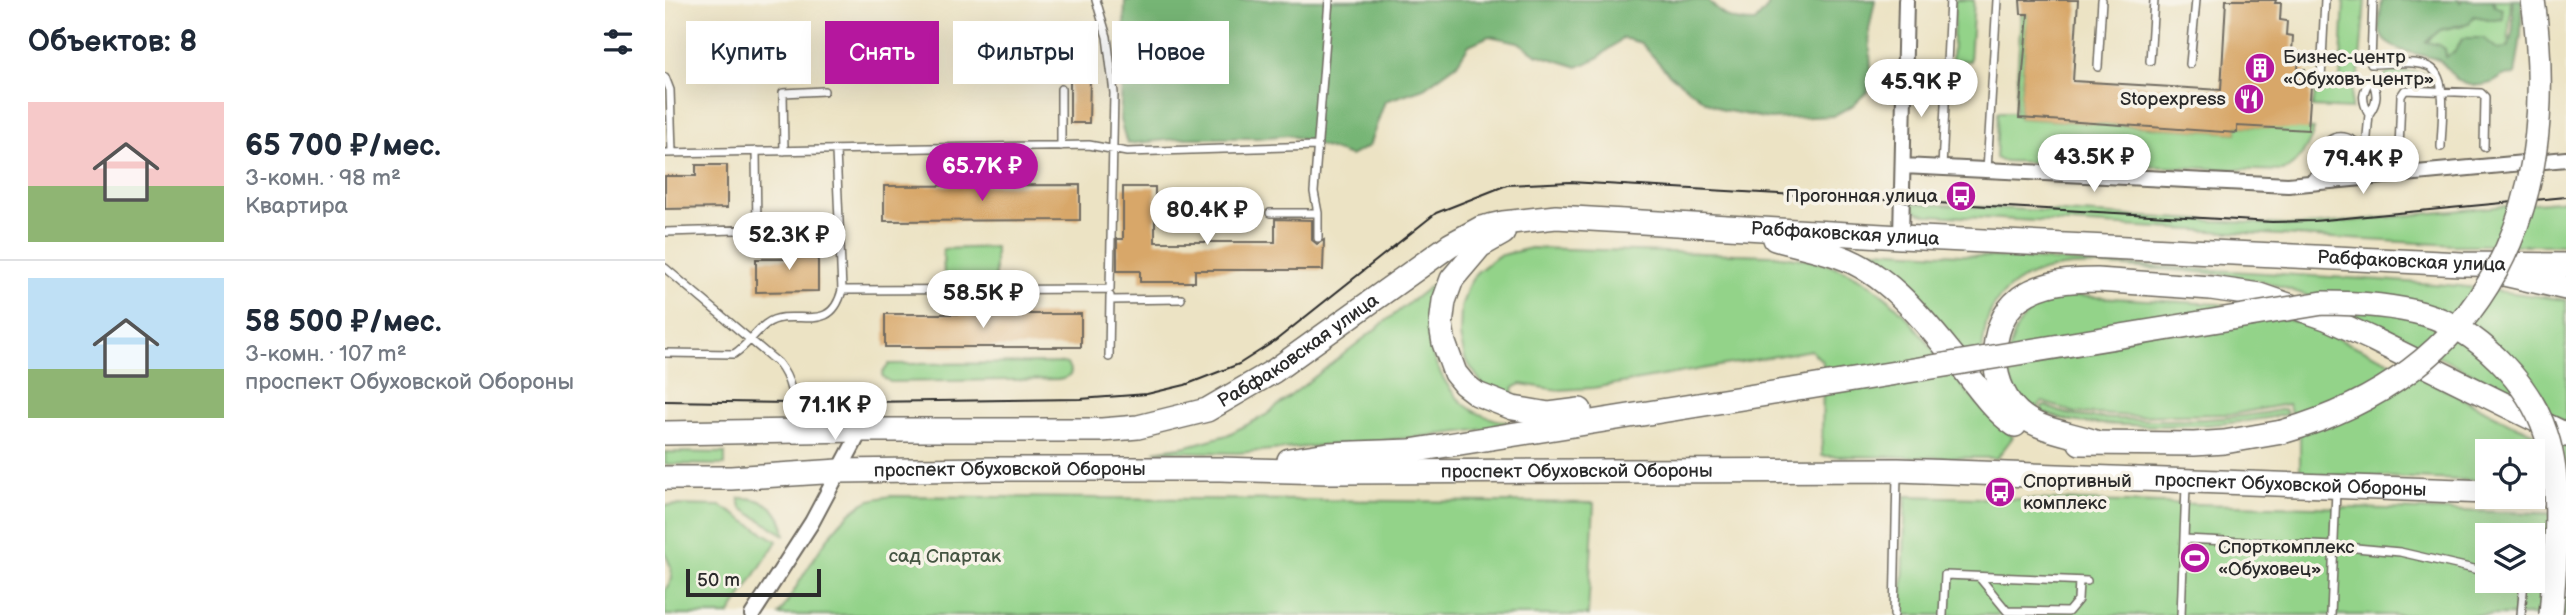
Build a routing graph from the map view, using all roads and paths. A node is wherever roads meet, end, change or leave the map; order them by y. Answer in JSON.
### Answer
{"nodes":[{"id":1,"x":1097,"y":0,"type":"edge"},
{"id":2,"x":1329,"y":0,"type":"edge"},
{"id":3,"x":1906,"y":0,"type":"edge"},
{"id":4,"x":1950,"y":0,"type":"edge"},
{"id":5,"x":1997,"y":0,"type":"edge"},
{"id":6,"x":2102,"y":0,"type":"edge"},
{"id":7,"x":2154,"y":0,"type":"edge"},
{"id":8,"x":2196,"y":0,"type":"edge"},
{"id":9,"x":2325,"y":0,"type":"edge"},
{"id":10,"x":2373,"y":0,"type":"edge"},
{"id":11,"x":2533,"y":0,"type":"edge"},
{"id":12,"x":2150,"y":61,"type":"dead end"},
{"id":13,"x":2190,"y":64,"type":"dead end"},
{"id":14,"x":2371,"y":64,"type":"junction"},
{"id":15,"x":2098,"y":67,"type":"dead end"},
{"id":16,"x":665,"y":77,"type":"edge"},
{"id":17,"x":2371,"y":78,"type":"junction"},
{"id":18,"x":2321,"y":79,"type":"dead end"},
{"id":19,"x":1061,"y":89,"type":"dead end"},
{"id":20,"x":824,"y":91,"type":"dead end"},
{"id":21,"x":2442,"y":92,"type":"junction"},
{"id":22,"x":2369,"y":114,"type":"junction"},
{"id":23,"x":1061,"y":146,"type":"junction"},
{"id":24,"x":1317,"y":146,"type":"junction"},
{"id":25,"x":2484,"y":147,"type":"dead end"},
{"id":26,"x":2441,"y":148,"type":"dead end"},
{"id":27,"x":1111,"y":149,"type":"junction"},
{"id":28,"x":2399,"y":150,"type":"dead end"},
{"id":29,"x":756,"y":151,"type":"junction"},
{"id":30,"x":784,"y":151,"type":"junction"},
{"id":31,"x":836,"y":151,"type":"junction"},
{"id":32,"x":669,"y":152,"type":"edge"},
{"id":33,"x":2365,"y":159,"type":"junction"},
{"id":34,"x":2566,"y":159,"type":"edge"},
{"id":35,"x":2322,"y":162,"type":"junction"},
{"id":36,"x":1903,"y":166,"type":"junction"},
{"id":37,"x":1942,"y":169,"type":"junction"},
{"id":38,"x":1987,"y":171,"type":"junction"},
{"id":39,"x":2387,"y":176,"type":"junction"},
{"id":40,"x":2344,"y":180,"type":"junction"},
{"id":41,"x":2307,"y":184,"type":"junction"},
{"id":42,"x":1270,"y":213,"type":"dead end"},
{"id":43,"x":1318,"y":213,"type":"junction"},
{"id":44,"x":1556,"y":217,"type":"junction"},
{"id":45,"x":839,"y":228,"type":"junction"},
{"id":46,"x":1737,"y":228,"type":"junction"},
{"id":47,"x":757,"y":230,"type":"junction"},
{"id":48,"x":665,"y":232,"type":"edge"},
{"id":49,"x":1901,"y":237,"type":"junction"},
{"id":50,"x":1318,"y":238,"type":"dead end"},
{"id":51,"x":2462,"y":264,"type":"junction"},
{"id":52,"x":2566,"y":265,"type":"edge"},
{"id":53,"x":665,"y":268,"type":"edge"},
{"id":54,"x":2566,"y":288,"type":"edge"},
{"id":55,"x":1110,"y":289,"type":"junction"},
{"id":56,"x":842,"y":290,"type":"junction"},
{"id":57,"x":1181,"y":299,"type":"dead end"},
{"id":58,"x":1110,"y":300,"type":"junction"},
{"id":59,"x":751,"y":340,"type":"junction"},
{"id":60,"x":665,"y":353,"type":"edge"},
{"id":61,"x":1109,"y":357,"type":"dead end"},
{"id":62,"x":1679,"y":408,"type":"junction"},
{"id":63,"x":1183,"y":418,"type":"joint"},
{"id":64,"x":2541,"y":423,"type":"junction"},
{"id":65,"x":861,"y":430,"type":"junction"},
{"id":66,"x":795,"y":431,"type":"junction"},
{"id":67,"x":665,"y":433,"type":"edge"},
{"id":68,"x":2566,"y":435,"type":"edge"},
{"id":69,"x":2095,"y":442,"type":"junction"},
{"id":70,"x":1220,"y":469,"type":"junction"},
{"id":71,"x":1898,"y":470,"type":"junction"},
{"id":72,"x":839,"y":471,"type":"junction"},
{"id":73,"x":665,"y":478,"type":"edge"},
{"id":74,"x":2186,"y":481,"type":"junction"},
{"id":75,"x":2336,"y":487,"type":"junction"},
{"id":76,"x":2475,"y":492,"type":"edge"},
{"id":77,"x":2545,"y":494,"type":"edge"},
{"id":78,"x":2566,"y":495,"type":"edge"},
{"id":79,"x":2184,"y":539,"type":"junction"},
{"id":80,"x":2334,"y":546,"type":"junction"},
{"id":81,"x":2475,"y":569,"type":"edge"},
{"id":82,"x":1979,"y":577,"type":"junction"},
{"id":83,"x":2545,"y":586,"type":"edge"},
{"id":84,"x":2566,"y":591,"type":"edge"},
{"id":85,"x":2524,"y":593,"type":"edge"},
{"id":86,"x":753,"y":615,"type":"edge"},
{"id":87,"x":1894,"y":615,"type":"edge"},
{"id":88,"x":1943,"y":615,"type":"edge"},
{"id":89,"x":2181,"y":615,"type":"edge"},
{"id":90,"x":2331,"y":615,"type":"edge"},
{"id":91,"x":2521,"y":615,"type":"edge"},
{"id":92,"x":2551,"y":615,"type":"edge"}],
"edges":[{"from":1,"to":27,"type":"lane"},
{"from":2,"to":24,"type":"lane"},
{"from":3,"to":36,"type":"street"},
{"from":4,"to":37,"type":"lane"},
{"from":5,"to":38,"type":"lane"},
{"from":6,"to":15,"type":"lane"},
{"from":7,"to":12,"type":"lane"},
{"from":8,"to":13,"type":"lane"},
{"from":9,"to":18,"type":"lane"},
{"from":10,"to":14,"type":"lane"},
{"from":11,"to":69,"type":"main road","bridge":true},
{"from":14,"to":17,"type":"lane"},
{"from":14,"to":21,"type":"lane"},
{"from":16,"to":32,"type":"lane"},
{"from":17,"to":22,"type":"lane"},
{"from":17,"to":22,"type":"lane"},
{"from":19,"to":23,"type":"lane"},
{"from":20,"to":30,"type":"lane"},
{"from":21,"to":25,"type":"lane"},
{"from":21,"to":26,"type":"lane"},
{"from":21,"to":28,"type":"lane"},
{"from":22,"to":33,"type":"lane"},
{"from":23,"to":27,"type":"lane"},
{"from":23,"to":31,"type":"lane"},
{"from":24,"to":27,"type":"lane"},
{"from":24,"to":43,"type":"lane"},
{"from":27,"to":55,"type":"lane"},
{"from":29,"to":30,"type":"lane"},
{"from":29,"to":32,"type":"lane"},
{"from":29,"to":47,"type":"lane"},
{"from":30,"to":31,"type":"lane"},
{"from":31,"to":45,"type":"lane"},
{"from":33,"to":35,"type":"lane"},
{"from":33,"to":39,"type":"lane"},
{"from":33,"to":40,"type":"lane"},
{"from":34,"to":39,"type":"street"},
{"from":35,"to":40,"type":"lane"},
{"from":35,"to":41,"type":"lane"},
{"from":36,"to":37,"type":"street"},
{"from":36,"to":49,"type":"street"},
{"from":37,"to":38,"type":"street"},
{"from":38,"to":41,"type":"street"},
{"from":39,"to":40,"type":"street"},
{"from":40,"to":41,"type":"street"},
{"from":42,"to":43,"type":"lane"},
{"from":43,"to":50,"type":"lane"},
{"from":44,"to":46,"type":"main road","name":"Рабфаковская улица"},
{"from":44,"to":62,"type":"main road"},
{"from":44,"to":63,"type":"main road","name":"Рабфаковская улица"},
{"from":45,"to":47,"type":"lane"},
{"from":45,"to":56,"type":"lane"},
{"from":46,"to":49,"type":"main road","name":"Рабфаковская улица"},
{"from":46,"to":69,"type":"main road"},
{"from":47,"to":48,"type":"lane"},
{"from":49,"to":51,"type":"main road","name":"Рабфаковская улица"},
{"from":51,"to":52,"type":"main road","name":"Рабфаковская улица"},
{"from":51,"to":54,"type":"main road"},
{"from":53,"to":59,"type":"lane"},
{"from":55,"to":56,"type":"lane"},
{"from":55,"to":58,"type":"lane"},
{"from":56,"to":59,"type":"lane"},
{"from":57,"to":58,"type":"lane"},
{"from":58,"to":61,"type":"lane"},
{"from":59,"to":60,"type":"lane"},
{"from":59,"to":66,"type":"lane"},
{"from":62,"to":64,"type":"main road","bridge":true},
{"from":62,"to":70,"type":"main road"},
{"from":63,"to":65,"type":"main road","name":"проспект Обуховской Обороны"},
{"from":64,"to":68,"type":"main road"},
{"from":64,"to":69,"type":"main road"},
{"from":64,"to":92,"type":"main road","bridge":true},
{"from":65,"to":66,"type":"main road","name":"проспект Обуховской Обороны"},
{"from":65,"to":72,"type":"street"},
{"from":66,"to":67,"type":"main road","name":"проспект Обуховской Обороны"},
{"from":70,"to":71,"type":"main road","name":"проспект Обуховской Обороны"},
{"from":70,"to":72,"type":"main road","name":"проспект Обуховской Обороны"},
{"from":71,"to":74,"type":"main road","name":"проспект Обуховской Обороны"},
{"from":71,"to":87,"type":"lane"},
{"from":72,"to":73,"type":"main road","name":"проспект Обуховской Обороны"},
{"from":72,"to":86,"type":"street"},
{"from":74,"to":75,"type":"main road","name":"проспект Обуховской Обороны"},
{"from":74,"to":79,"type":"lane"},
{"from":75,"to":76,"type":"main road","name":"проспект Обуховской Обороны"},
{"from":75,"to":80,"type":"lane"},
{"from":77,"to":78,"type":"main road"},
{"from":79,"to":80,"type":"lane"},
{"from":79,"to":89,"type":"lane"},
{"from":80,"to":81,"type":"lane"},
{"from":80,"to":90,"type":"lane"},
{"from":82,"to":82,"type":"lane"},
{"from":82,"to":88,"type":"lane"},
{"from":83,"to":84,"type":"lane"},
{"from":85,"to":91,"type":"lane"}]}
